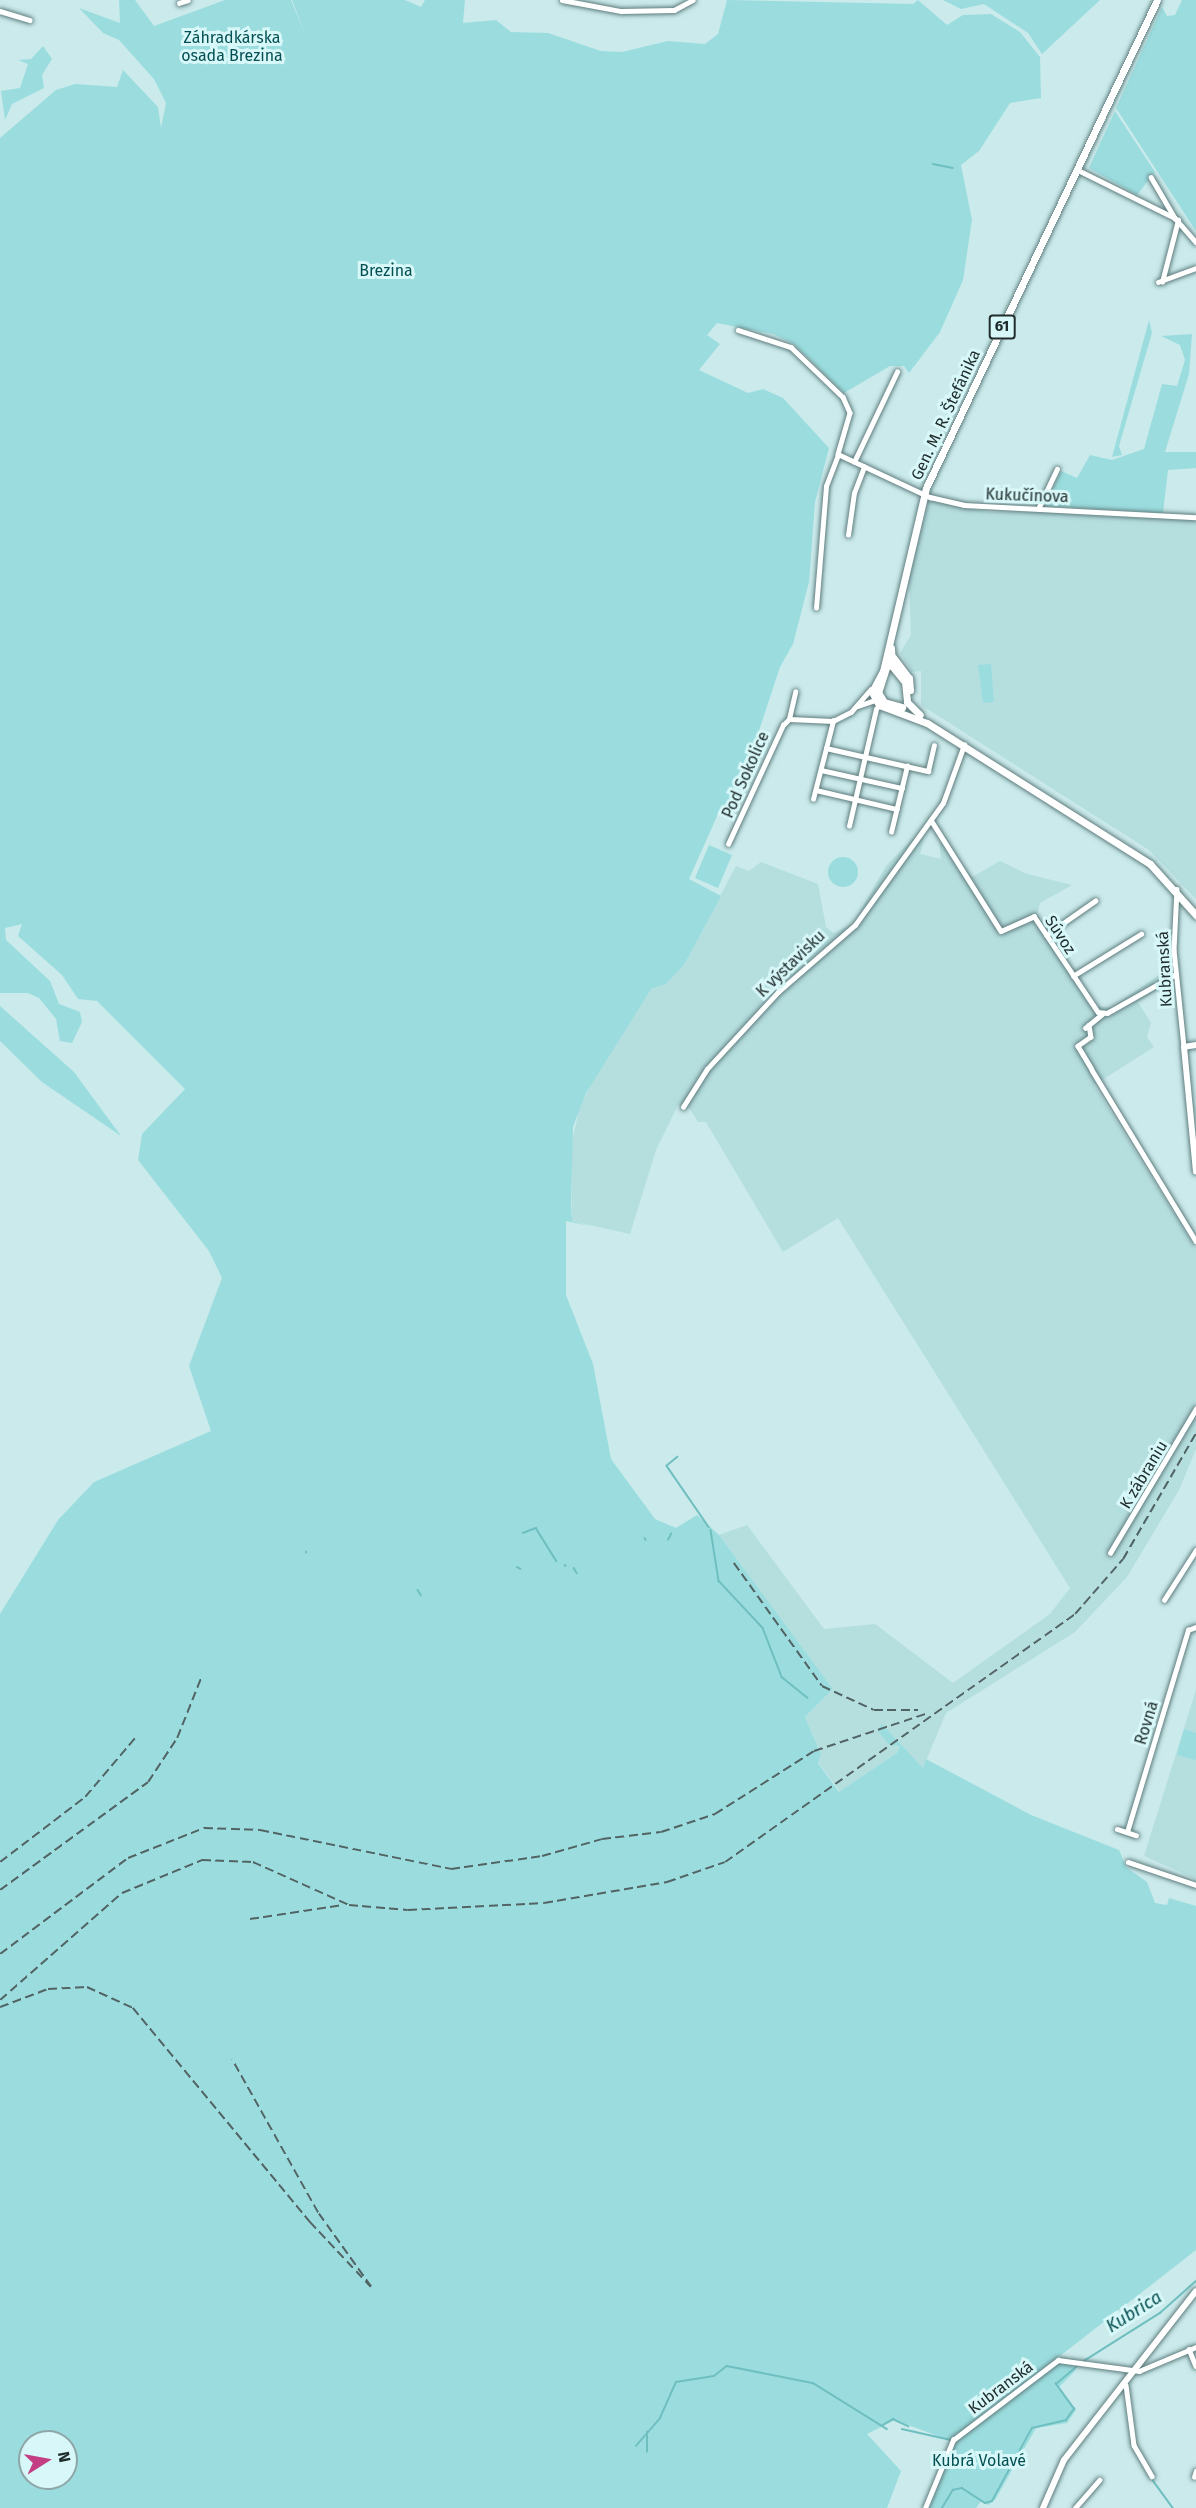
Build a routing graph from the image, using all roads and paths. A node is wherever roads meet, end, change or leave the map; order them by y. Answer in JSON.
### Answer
{"nodes":[{"id":1,"x":188,"y":0,"type":"edge"},
{"id":2,"x":562,"y":0,"type":"edge"},
{"id":3,"x":693,"y":0,"type":"edge"},
{"id":4,"x":1157,"y":0,"type":"edge"},
{"id":5,"x":179,"y":3,"type":"dead end"},
{"id":6,"x":0,"y":11,"type":"edge"},
{"id":7,"x":30,"y":20,"type":"dead end"},
{"id":8,"x":1076,"y":169,"type":"junction"},
{"id":9,"x":1150,"y":177,"type":"dead end"},
{"id":10,"x":1177,"y":219,"type":"junction"},
{"id":11,"x":1196,"y":242,"type":"edge"},
{"id":12,"x":1196,"y":268,"type":"edge"},
{"id":13,"x":738,"y":330,"type":"dead end"},
{"id":14,"x":897,"y":372,"type":"dead end"},
{"id":15,"x":838,"y":454,"type":"junction"},
{"id":16,"x":854,"y":462,"type":"junction"},
{"id":17,"x":864,"y":467,"type":"junction"},
{"id":18,"x":1057,"y":469,"type":"dead end"},
{"id":19,"x":924,"y":494,"type":"junction"},
{"id":20,"x":1038,"y":509,"type":"junction"},
{"id":21,"x":1196,"y":517,"type":"edge"},
{"id":22,"x":848,"y":535,"type":"dead end"},
{"id":23,"x":816,"y":608,"type":"dead end"},
{"id":24,"x":889,"y":651,"type":"junction"},
{"id":25,"x":896,"y":673,"type":"junction"},
{"id":26,"x":886,"y":674,"type":"junction"},
{"id":27,"x":878,"y":678,"type":"junction"},
{"id":28,"x":910,"y":684,"type":"junction"},
{"id":29,"x":872,"y":688,"type":"junction"},
{"id":30,"x":795,"y":692,"type":"dead end"},
{"id":31,"x":906,"y":694,"type":"junction"},
{"id":32,"x":875,"y":702,"type":"junction"},
{"id":33,"x":892,"y":704,"type":"junction"},
{"id":34,"x":858,"y":706,"type":"junction"},
{"id":35,"x":918,"y":716,"type":"junction"},
{"id":36,"x":789,"y":719,"type":"junction"},
{"id":37,"x":832,"y":722,"type":"junction"},
{"id":38,"x":934,"y":746,"type":"dead end"},
{"id":39,"x":964,"y":746,"type":"junction"},
{"id":40,"x":826,"y":748,"type":"junction"},
{"id":41,"x":865,"y":757,"type":"junction"},
{"id":42,"x":907,"y":766,"type":"junction"},
{"id":43,"x":821,"y":770,"type":"junction"},
{"id":44,"x":860,"y":778,"type":"junction"},
{"id":45,"x":902,"y":788,"type":"junction"},
{"id":46,"x":816,"y":790,"type":"junction"},
{"id":47,"x":813,"y":800,"type":"dead end"},
{"id":48,"x":855,"y":800,"type":"junction"},
{"id":49,"x":897,"y":809,"type":"junction"},
{"id":50,"x":931,"y":820,"type":"junction"},
{"id":51,"x":849,"y":826,"type":"dead end"},
{"id":52,"x":891,"y":832,"type":"dead end"},
{"id":53,"x":728,"y":844,"type":"dead end"},
{"id":54,"x":1177,"y":889,"type":"junction"},
{"id":55,"x":1095,"y":901,"type":"dead end"},
{"id":56,"x":1196,"y":915,"type":"edge"},
{"id":57,"x":1141,"y":934,"type":"dead end"},
{"id":58,"x":1046,"y":935,"type":"junction"},
{"id":59,"x":1176,"y":974,"type":"junction"},
{"id":60,"x":1073,"y":976,"type":"junction"},
{"id":61,"x":1102,"y":1014,"type":"junction"},
{"id":62,"x":1196,"y":1045,"type":"edge"},
{"id":63,"x":1184,"y":1047,"type":"junction"},
{"id":64,"x":683,"y":1107,"type":"dead end"},
{"id":65,"x":1196,"y":1171,"type":"edge"},
{"id":66,"x":1196,"y":1241,"type":"edge"},
{"id":67,"x":1196,"y":1409,"type":"edge"},
{"id":68,"x":1196,"y":1550,"type":"edge"},
{"id":69,"x":1110,"y":1553,"type":"dead end"},
{"id":70,"x":1164,"y":1600,"type":"dead end"},
{"id":71,"x":1196,"y":1627,"type":"edge"},
{"id":72,"x":1117,"y":1829,"type":"dead end"},
{"id":73,"x":1127,"y":1832,"type":"junction"},
{"id":74,"x":1136,"y":1834,"type":"dead end"},
{"id":75,"x":1128,"y":1862,"type":"dead end"},
{"id":76,"x":1196,"y":1885,"type":"edge"},
{"id":77,"x":1196,"y":2290,"type":"edge"},
{"id":78,"x":1196,"y":2347,"type":"edge"},
{"id":79,"x":1150,"y":2349,"type":"junction"},
{"id":80,"x":1189,"y":2349,"type":"junction"},
{"id":81,"x":1161,"y":2358,"type":"junction"},
{"id":82,"x":1196,"y":2366,"type":"edge"},
{"id":83,"x":1137,"y":2370,"type":"junction"},
{"id":84,"x":1126,"y":2385,"type":"junction"},
{"id":85,"x":1196,"y":2471,"type":"edge"},
{"id":86,"x":1152,"y":2476,"type":"dead end"},
{"id":87,"x":1194,"y":2477,"type":"dead end"},
{"id":88,"x":1099,"y":2480,"type":"dead end"},
{"id":89,"x":924,"y":2508,"type":"edge"},
{"id":90,"x":1043,"y":2508,"type":"edge"},
{"id":91,"x":1075,"y":2508,"type":"edge"}],
"edges":[{"from":1,"to":5,"type":"street"},
{"from":2,"to":3,"type":"street"},
{"from":4,"to":8,"type":"main road","number":"61"},
{"from":6,"to":7,"type":"street"},
{"from":8,"to":10,"type":"street"},
{"from":8,"to":19,"type":"main road","name":"Gen. M. R. Štefánika","number":"61"},
{"from":9,"to":10,"type":"street"},
{"from":10,"to":11,"type":"street"},
{"from":10,"to":12,"type":"street"},
{"from":13,"to":15,"type":"street"},
{"from":14,"to":16,"type":"street"},
{"from":15,"to":16,"type":"street","name":"Kukučínova"},
{"from":15,"to":23,"type":"street"},
{"from":16,"to":17,"type":"street","name":"Kukučínova"},
{"from":17,"to":19,"type":"street","name":"Kukučínova"},
{"from":17,"to":22,"type":"street"},
{"from":18,"to":20,"type":"street"},
{"from":19,"to":20,"type":"street","name":"Kukučínova"},
{"from":19,"to":24,"type":"main road","number":"61"},
{"from":20,"to":21,"type":"street","name":"Kukučínova"},
{"from":24,"to":25,"type":"main road","number":"61"},
{"from":24,"to":26,"type":"main road","number":"61"},
{"from":24,"to":27,"type":"main road","number":"61"},
{"from":24,"to":28,"type":"main road"},
{"from":25,"to":26,"type":"main road"},
{"from":25,"to":31,"type":"main road","number":"61"},
{"from":26,"to":27,"type":"main road"},
{"from":26,"to":32,"type":"main road","number":"61"},
{"from":27,"to":29,"type":"main road","number":"61"},
{"from":28,"to":31,"type":"main road"},
{"from":28,"to":35,"type":"main road"},
{"from":29,"to":32,"type":"main road"},
{"from":29,"to":34,"type":"street"},
{"from":30,"to":36,"type":"street","name":"Pod Sokolice"},
{"from":31,"to":33,"type":"main road"},
{"from":31,"to":35,"type":"main road","number":"61"},
{"from":32,"to":33,"type":"main road","number":"61"},
{"from":32,"to":34,"type":"street"},
{"from":32,"to":35,"type":"main road","number":"61"},
{"from":32,"to":41,"type":"street"},
{"from":33,"to":35,"type":"main road","number":"61"},
{"from":34,"to":37,"type":"street"},
{"from":35,"to":39,"type":"main road","number":"61"},
{"from":36,"to":37,"type":"street","name":"Pod Sokolice"},
{"from":36,"to":53,"type":"street","name":"Pod Sokolice"},
{"from":37,"to":40,"type":"street"},
{"from":38,"to":42,"type":"street"},
{"from":39,"to":50,"type":"street","name":"K výstavisku"},
{"from":39,"to":54,"type":"main road","number":"61"},
{"from":40,"to":41,"type":"street"},
{"from":40,"to":43,"type":"street"},
{"from":41,"to":42,"type":"street"},
{"from":41,"to":44,"type":"street"},
{"from":42,"to":45,"type":"street"},
{"from":43,"to":44,"type":"street"},
{"from":43,"to":46,"type":"street"},
{"from":44,"to":45,"type":"street"},
{"from":44,"to":48,"type":"street"},
{"from":45,"to":49,"type":"street"},
{"from":46,"to":47,"type":"street"},
{"from":46,"to":48,"type":"street"},
{"from":48,"to":49,"type":"street"},
{"from":48,"to":51,"type":"street"},
{"from":49,"to":52,"type":"street"},
{"from":50,"to":58,"type":"street","name":"Súvoz"},
{"from":50,"to":64,"type":"street","name":"K výstavisku"},
{"from":54,"to":56,"type":"main road","number":"61"},
{"from":54,"to":59,"type":"street","name":"Kubranská"},
{"from":55,"to":58,"type":"street"},
{"from":57,"to":60,"type":"street"},
{"from":58,"to":60,"type":"street","name":"Súvoz"},
{"from":59,"to":61,"type":"street"},
{"from":59,"to":63,"type":"street","name":"Kubranská"},
{"from":60,"to":61,"type":"street","name":"Súvoz"},
{"from":61,"to":66,"type":"street"},
{"from":62,"to":63,"type":"street"},
{"from":63,"to":65,"type":"street","name":"Kubranská"},
{"from":67,"to":69,"type":"street","name":"K zábraniu"},
{"from":68,"to":70,"type":"street"},
{"from":71,"to":73,"type":"street","name":"Rovná"},
{"from":72,"to":73,"type":"street"},
{"from":73,"to":74,"type":"street"},
{"from":75,"to":76,"type":"street"},
{"from":77,"to":79,"type":"street"},
{"from":78,"to":80,"type":"street"},
{"from":79,"to":81,"type":"street"},
{"from":79,"to":83,"type":"street"},
{"from":80,"to":81,"type":"street"},
{"from":80,"to":82,"type":"street"},
{"from":81,"to":83,"type":"street"},
{"from":83,"to":84,"type":"street"},
{"from":83,"to":89,"type":"street","name":"Kubranská"},
{"from":84,"to":86,"type":"street"},
{"from":84,"to":90,"type":"street"},
{"from":85,"to":87,"type":"street"},
{"from":88,"to":91,"type":"street"}]}
